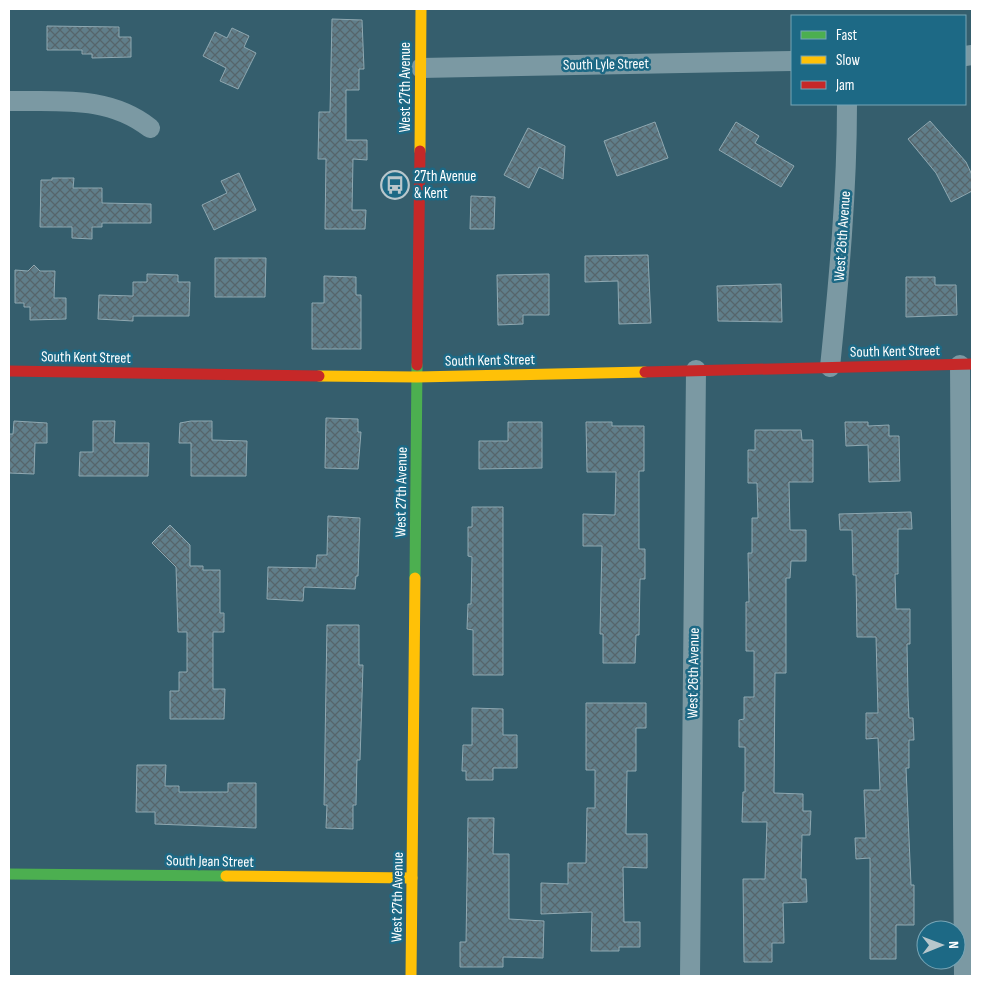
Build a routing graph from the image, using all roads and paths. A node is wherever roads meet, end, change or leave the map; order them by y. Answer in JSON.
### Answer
{"nodes":[{"id":1,"x":421,"y":9,"type":"edge"},
{"id":2,"x":791,"y":61,"type":"edge"},
{"id":3,"x":421,"y":68,"type":"junction"},
{"id":4,"x":9,"y":101,"type":"edge"},
{"id":5,"x":847,"y":105,"type":"edge"},
{"id":6,"x":150,"y":128,"type":"dead end"},
{"id":7,"x":966,"y":364,"type":"edge"},
{"id":8,"x":830,"y":367,"type":"junction"},
{"id":9,"x":696,"y":370,"type":"junction"},
{"id":10,"x":9,"y":371,"type":"edge"},
{"id":11,"x":417,"y":376,"type":"junction"},
{"id":12,"x":9,"y":874,"type":"edge"},
{"id":13,"x":412,"y":878,"type":"junction"},
{"id":14,"x":411,"y":976,"type":"edge"},
{"id":15,"x":690,"y":976,"type":"edge"},
{"id":16,"x":964,"y":976,"type":"edge"}],
"edges":[{"from":1,"to":3,"type":"street","name":"West 27th Avenue"},
{"from":2,"to":3,"type":"street","name":"South Lyle Street"},
{"from":3,"to":11,"type":"street","name":"West 27th Avenue"},
{"from":4,"to":6,"type":"street"},
{"from":5,"to":8,"type":"street","name":"West 26th Avenue"},
{"from":7,"to":8,"type":"street","name":"South Kent Street"},
{"from":7,"to":16,"type":"street"},
{"from":8,"to":9,"type":"street","name":"South Kent Street"},
{"from":9,"to":11,"type":"street","name":"South Kent Street"},
{"from":9,"to":15,"type":"street","name":"West 26th Avenue"},
{"from":10,"to":11,"type":"street","name":"South Kent Street"},
{"from":11,"to":13,"type":"street","name":"West 27th Avenue"},
{"from":12,"to":13,"type":"street","name":"South Jean Street"},
{"from":13,"to":14,"type":"street","name":"West 27th Avenue"}]}
